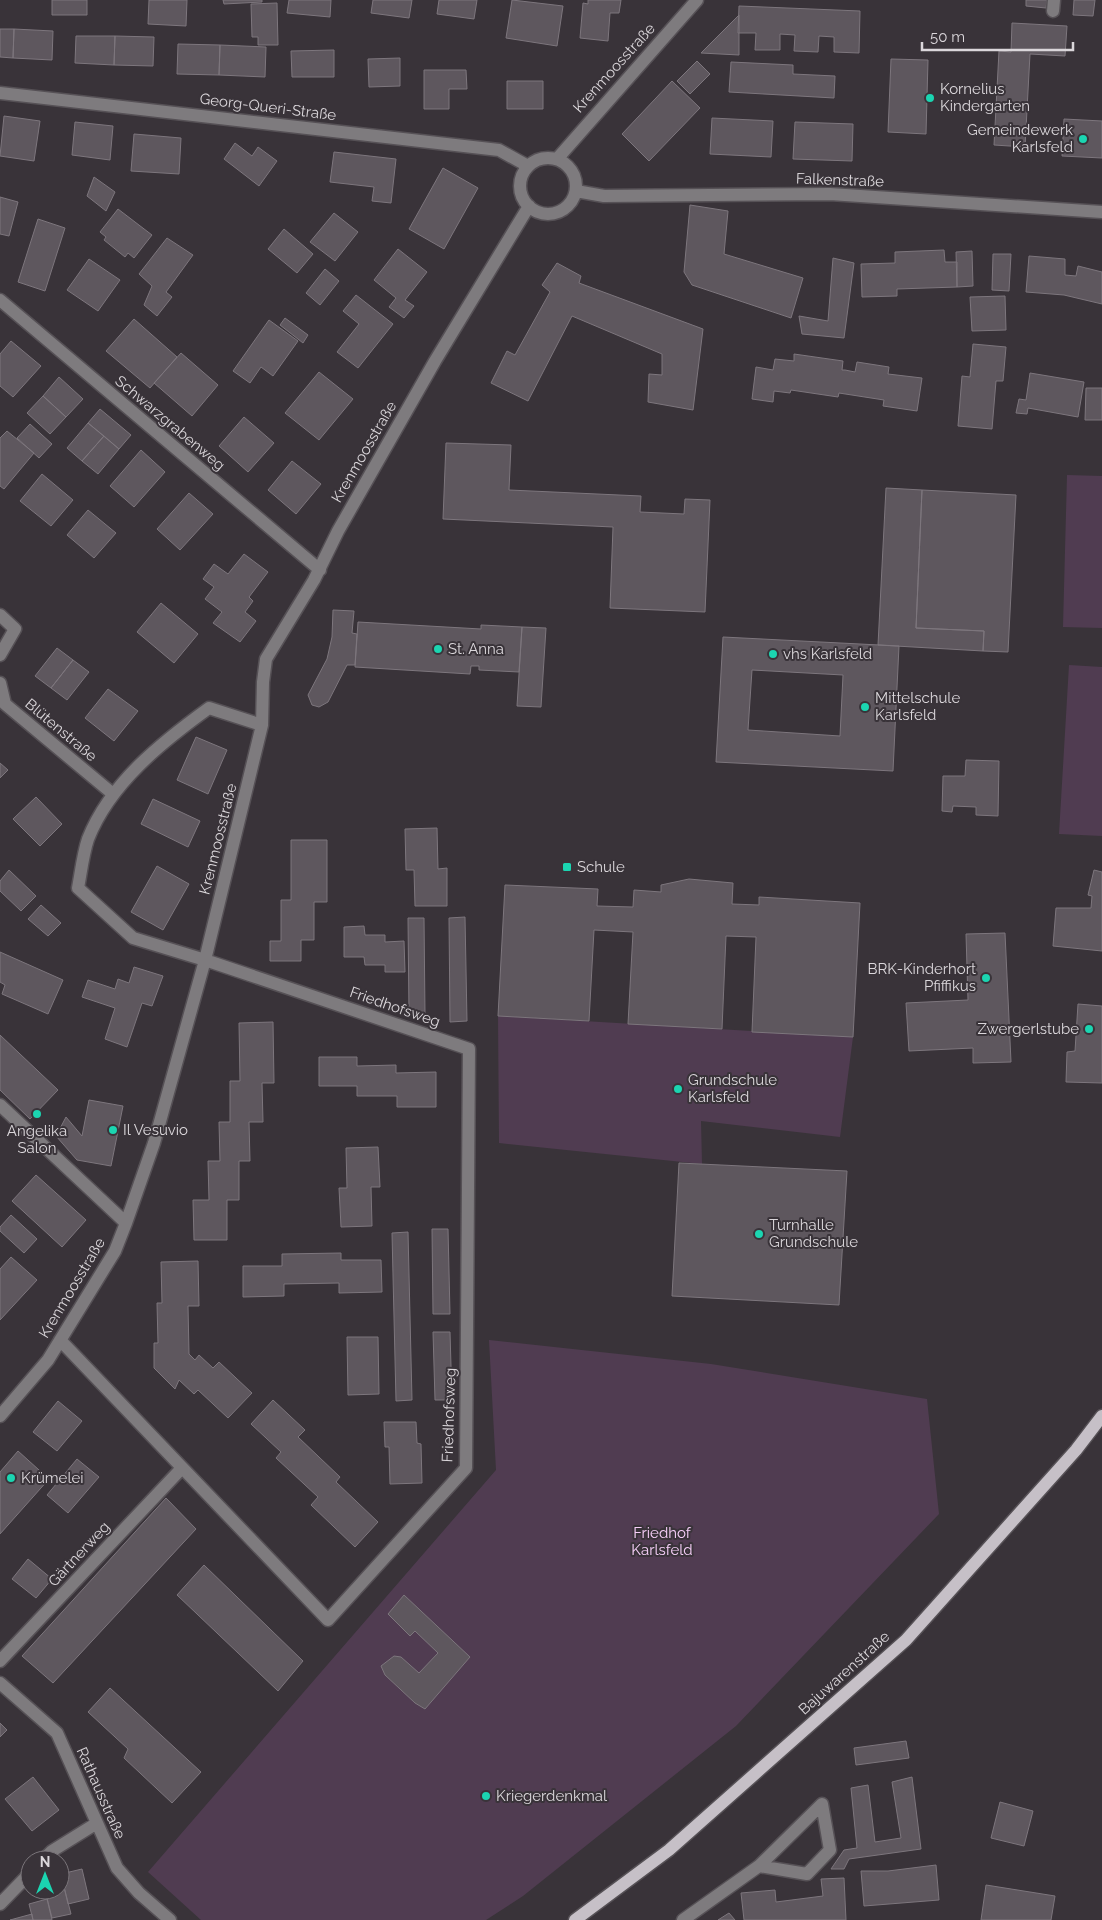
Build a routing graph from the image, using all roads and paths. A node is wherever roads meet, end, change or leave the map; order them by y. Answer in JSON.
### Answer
{"nodes":[{"id":1,"x":697,"y":0,"type":"edge"},
{"id":2,"x":0,"y":93,"type":"edge"},
{"id":3,"x":557,"y":159,"type":"junction"},
{"id":4,"x":528,"y":166,"type":"junction"},
{"id":5,"x":576,"y":191,"type":"junction"},
{"id":6,"x":529,"y":206,"type":"junction"},
{"id":7,"x":1102,"y":212,"type":"edge"},
{"id":8,"x":0,"y":300,"type":"edge"},
{"id":9,"x":320,"y":570,"type":"junction"},
{"id":10,"x":0,"y":616,"type":"edge"},
{"id":11,"x":0,"y":655,"type":"edge"},
{"id":12,"x":0,"y":683,"type":"edge"},
{"id":13,"x":262,"y":725,"type":"junction"},
{"id":14,"x":113,"y":794,"type":"junction"},
{"id":15,"x":205,"y":960,"type":"junction"},
{"id":16,"x":0,"y":1105,"type":"edge"},
{"id":17,"x":126,"y":1223,"type":"junction"},
{"id":18,"x":60,"y":1340,"type":"junction"},
{"id":19,"x":0,"y":1416,"type":"edge"},
{"id":20,"x":1102,"y":1416,"type":"edge"},
{"id":21,"x":182,"y":1468,"type":"junction"},
{"id":22,"x":0,"y":1661,"type":"edge"},
{"id":23,"x":0,"y":1682,"type":"edge"},
{"id":24,"x":97,"y":1823,"type":"junction"},
{"id":25,"x":54,"y":1850,"type":"edge"},
{"id":26,"x":759,"y":1866,"type":"junction"},
{"id":27,"x":20,"y":1883,"type":"edge"},
{"id":28,"x":0,"y":1904,"type":"edge"},
{"id":29,"x":170,"y":1920,"type":"edge"},
{"id":30,"x":575,"y":1920,"type":"edge"},
{"id":31,"x":683,"y":1920,"type":"edge"}],
"edges":[{"from":1,"to":3,"type":"street","name":"Krenmoosstraße"},
{"from":2,"to":4,"type":"street","name":"Georg-Queri-Straße"},
{"from":3,"to":4,"type":"street"},
{"from":3,"to":5,"type":"street"},
{"from":4,"to":6,"type":"street"},
{"from":5,"to":6,"type":"street"},
{"from":5,"to":7,"type":"street","name":"Falkenstraße"},
{"from":6,"to":9,"type":"street","name":"Krenmoosstraße"},
{"from":8,"to":9,"type":"street","name":"Schwarzgrabenweg"},
{"from":9,"to":13,"type":"street","name":"Krenmoosstraße"},
{"from":10,"to":11,"type":"street"},
{"from":12,"to":14,"type":"street","name":"Blütenstraße"},
{"from":13,"to":14,"type":"street"},
{"from":13,"to":15,"type":"street","name":"Krenmoosstraße"},
{"from":14,"to":15,"type":"street"},
{"from":15,"to":17,"type":"street","name":"Krenmoosstraße"},
{"from":15,"to":21,"type":"street","name":"Friedhofsweg"},
{"from":16,"to":17,"type":"street"},
{"from":17,"to":18,"type":"street","name":"Krenmoosstraße"},
{"from":18,"to":19,"type":"street","name":"Krenmoosstraße"},
{"from":18,"to":21,"type":"street","name":"Friedhofsweg"},
{"from":20,"to":30,"type":"main road","name":"Bajuwarenstraße"},
{"from":21,"to":22,"type":"street","name":"Gärtnerweg"},
{"from":23,"to":24,"type":"street","name":"Rathausstraße"},
{"from":24,"to":25,"type":"street"},
{"from":24,"to":29,"type":"street","name":"Rathausstraße"},
{"from":26,"to":26,"type":"street"},
{"from":26,"to":31,"type":"street"},
{"from":27,"to":28,"type":"street"}]}
